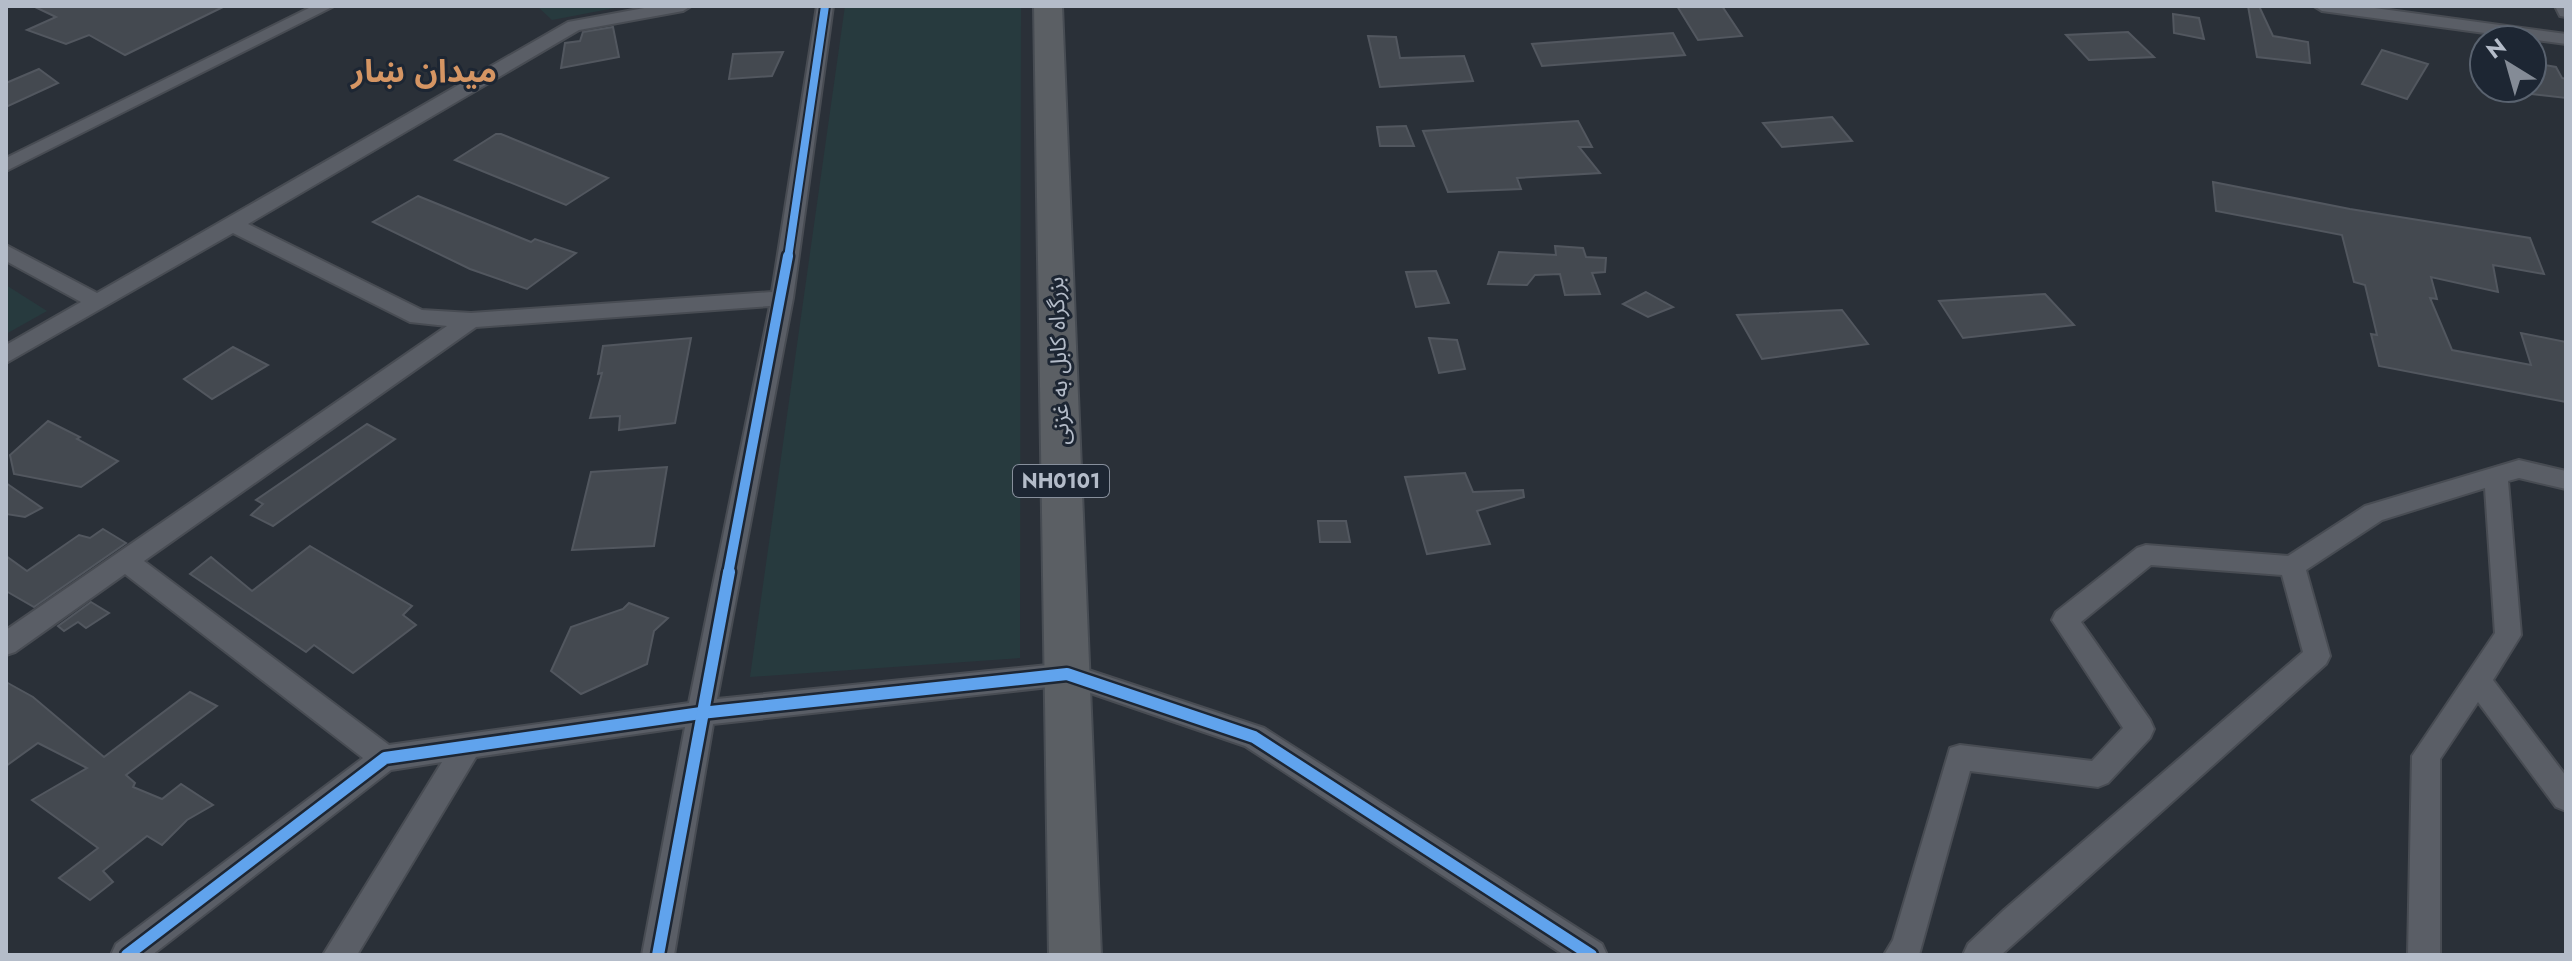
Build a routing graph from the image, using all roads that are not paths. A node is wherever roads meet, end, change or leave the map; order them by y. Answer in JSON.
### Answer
{"nodes":[{"id":1,"x":326,"y":6,"type":"edge"},
{"id":2,"x":683,"y":6,"type":"edge"},
{"id":3,"x":825,"y":6,"type":"edge"},
{"id":4,"x":1048,"y":6,"type":"edge"},
{"id":5,"x":2322,"y":6,"type":"edge"},
{"id":6,"x":2563,"y":6,"type":"edge"},
{"id":7,"x":2352,"y":8,"type":"edge"},
{"id":8,"x":2566,"y":12,"type":"edge"},
{"id":9,"x":2566,"y":39,"type":"edge"},
{"id":10,"x":6,"y":165,"type":"edge"},
{"id":11,"x":232,"y":224,"type":"junction"},
{"id":12,"x":6,"y":252,"type":"edge"},
{"id":13,"x":782,"y":298,"type":"junction"},
{"id":14,"x":98,"y":302,"type":"junction"},
{"id":15,"x":471,"y":320,"type":"junction"},
{"id":16,"x":6,"y":355,"type":"edge"},
{"id":17,"x":2496,"y":476,"type":"junction"},
{"id":18,"x":2566,"y":480,"type":"edge"},
{"id":19,"x":126,"y":561,"type":"junction"},
{"id":20,"x":2292,"y":566,"type":"junction"},
{"id":21,"x":6,"y":644,"type":"edge"},
{"id":22,"x":1067,"y":674,"type":"junction"},
{"id":23,"x":2477,"y":680,"type":"junction"},
{"id":24,"x":701,"y":713,"type":"junction"},
{"id":25,"x":468,"y":746,"type":"junction"},
{"id":26,"x":385,"y":758,"type":"junction"},
{"id":27,"x":2566,"y":798,"type":"edge"},
{"id":28,"x":127,"y":955,"type":"edge"},
{"id":29,"x":339,"y":955,"type":"edge"},
{"id":30,"x":658,"y":955,"type":"edge"},
{"id":31,"x":1075,"y":955,"type":"edge"},
{"id":32,"x":1591,"y":955,"type":"edge"},
{"id":33,"x":1900,"y":955,"type":"edge"},
{"id":34,"x":1979,"y":955,"type":"edge"},
{"id":35,"x":2424,"y":955,"type":"edge"}],
"edges":[{"from":1,"to":10,"type":"street"},
{"from":2,"to":11,"type":"street"},
{"from":3,"to":13,"type":"street"},
{"from":4,"to":22,"type":"highway","name":"بزرگراه کابل به غزنی","number":"NH0101"},
{"from":5,"to":7,"type":"street"},
{"from":6,"to":8,"type":"street"},
{"from":7,"to":9,"type":"street"},
{"from":11,"to":14,"type":"street"},
{"from":11,"to":15,"type":"street"},
{"from":12,"to":14,"type":"street"},
{"from":13,"to":15,"type":"street"},
{"from":13,"to":24,"type":"street"},
{"from":14,"to":16,"type":"street"},
{"from":15,"to":19,"type":"street"},
{"from":17,"to":18,"type":"street"},
{"from":17,"to":20,"type":"street"},
{"from":17,"to":23,"type":"street"},
{"from":19,"to":21,"type":"street"},
{"from":19,"to":26,"type":"street"},
{"from":20,"to":33,"type":"street"},
{"from":20,"to":34,"type":"street"},
{"from":22,"to":24,"type":"street"},
{"from":22,"to":31,"type":"highway","name":"بزرگراه کابل به غزنی","number":"NH0101"},
{"from":22,"to":32,"type":"street"},
{"from":23,"to":27,"type":"street"},
{"from":23,"to":35,"type":"street"},
{"from":24,"to":25,"type":"street"},
{"from":24,"to":30,"type":"street"},
{"from":25,"to":26,"type":"street"},
{"from":25,"to":29,"type":"street"},
{"from":26,"to":28,"type":"street"}]}
